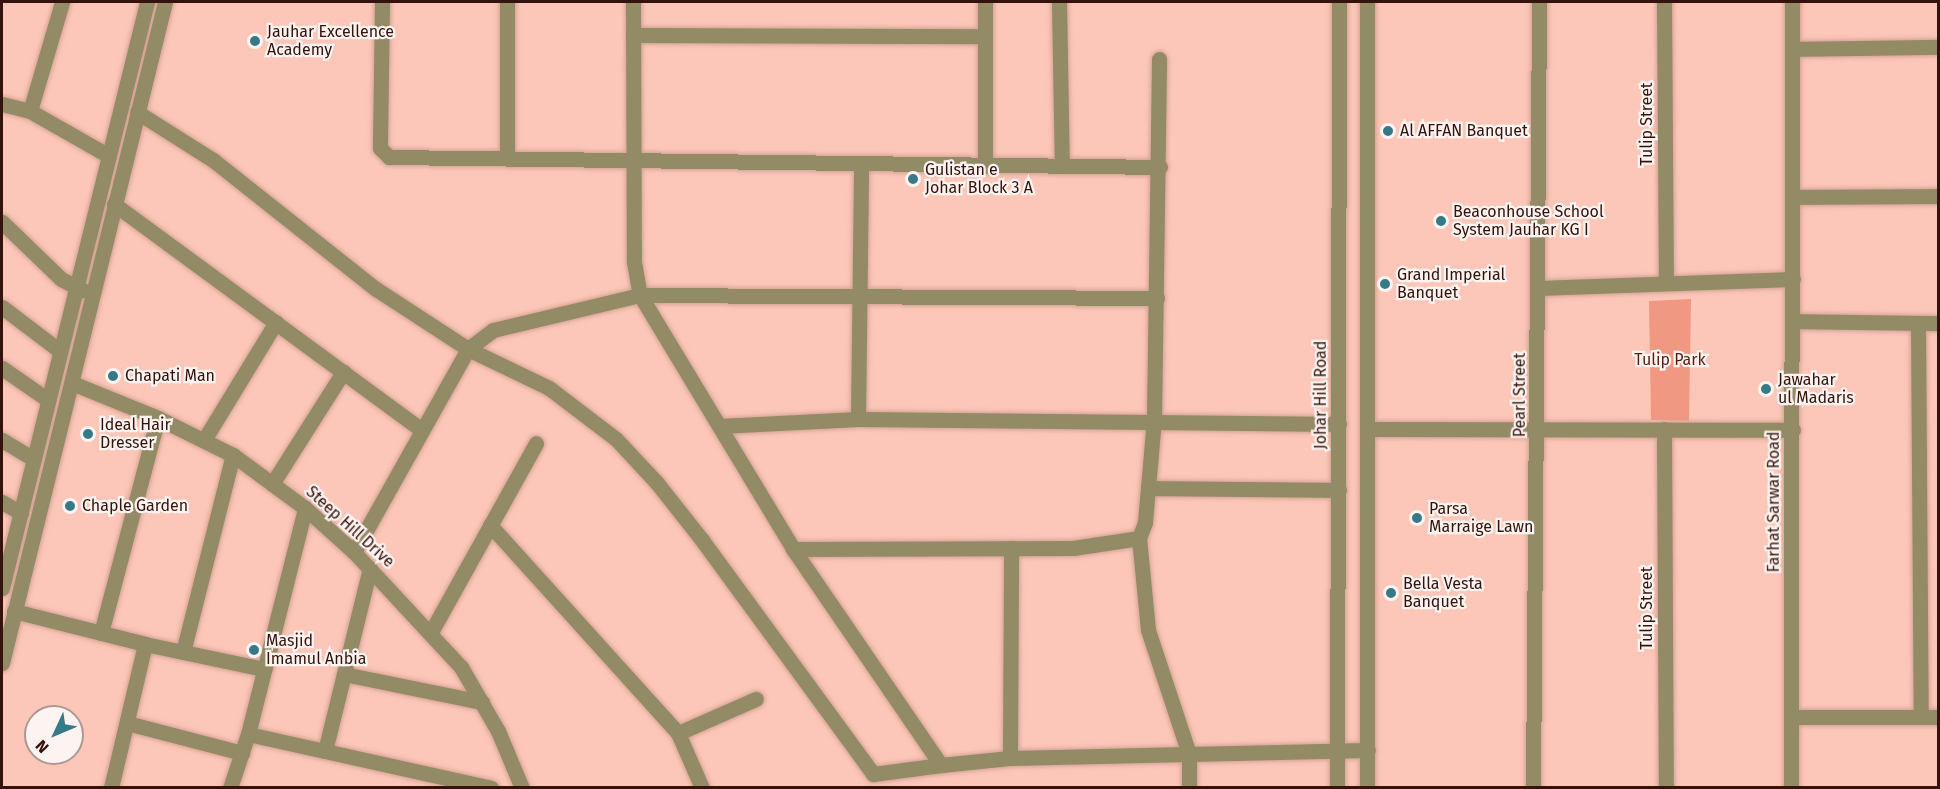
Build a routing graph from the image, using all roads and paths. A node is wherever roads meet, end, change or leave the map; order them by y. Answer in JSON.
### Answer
{"nodes":[{"id":1,"x":62,"y":2,"type":"edge"},
{"id":2,"x":147,"y":2,"type":"edge"},
{"id":3,"x":165,"y":2,"type":"edge"},
{"id":4,"x":382,"y":2,"type":"edge"},
{"id":5,"x":507,"y":2,"type":"edge"},
{"id":6,"x":633,"y":2,"type":"edge"},
{"id":7,"x":985,"y":2,"type":"edge"},
{"id":8,"x":1059,"y":2,"type":"edge"},
{"id":9,"x":1339,"y":2,"type":"edge"},
{"id":10,"x":1367,"y":2,"type":"edge"},
{"id":11,"x":1539,"y":2,"type":"edge"},
{"id":12,"x":1664,"y":2,"type":"edge"},
{"id":13,"x":1792,"y":2,"type":"edge"},
{"id":14,"x":633,"y":35,"type":"junction"},
{"id":15,"x":983,"y":36,"type":"junction"},
{"id":16,"x":1938,"y":47,"type":"edge"},
{"id":17,"x":1792,"y":49,"type":"junction"},
{"id":18,"x":1159,"y":59,"type":"dead end"},
{"id":19,"x":2,"y":104,"type":"edge"},
{"id":20,"x":30,"y":111,"type":"junction"},
{"id":21,"x":137,"y":112,"type":"junction"},
{"id":22,"x":109,"y":156,"type":"junction"},
{"id":23,"x":507,"y":158,"type":"junction"},
{"id":24,"x":634,"y":160,"type":"junction"},
{"id":25,"x":861,"y":164,"type":"junction"},
{"id":26,"x":985,"y":166,"type":"junction"},
{"id":27,"x":1062,"y":166,"type":"junction"},
{"id":28,"x":1160,"y":167,"type":"junction"},
{"id":29,"x":1938,"y":196,"type":"edge"},
{"id":30,"x":1792,"y":197,"type":"junction"},
{"id":31,"x":114,"y":204,"type":"junction"},
{"id":32,"x":2,"y":222,"type":"edge"},
{"id":33,"x":1793,"y":279,"type":"junction"},
{"id":34,"x":1666,"y":282,"type":"junction"},
{"id":35,"x":76,"y":287,"type":"junction"},
{"id":36,"x":1538,"y":288,"type":"junction"},
{"id":37,"x":91,"y":294,"type":"junction"},
{"id":38,"x":860,"y":294,"type":"junction"},
{"id":39,"x":640,"y":295,"type":"junction"},
{"id":40,"x":1157,"y":298,"type":"junction"},
{"id":41,"x":2,"y":307,"type":"edge"},
{"id":42,"x":1793,"y":321,"type":"junction"},
{"id":43,"x":276,"y":322,"type":"junction"},
{"id":44,"x":1918,"y":323,"type":"junction"},
{"id":45,"x":1938,"y":323,"type":"edge"},
{"id":46,"x":468,"y":349,"type":"junction"},
{"id":47,"x":60,"y":351,"type":"junction"},
{"id":48,"x":2,"y":368,"type":"edge"},
{"id":49,"x":343,"y":372,"type":"junction"},
{"id":50,"x":72,"y":383,"type":"junction"},
{"id":51,"x":48,"y":400,"type":"junction"},
{"id":52,"x":158,"y":418,"type":"junction"},
{"id":53,"x":858,"y":419,"type":"junction"},
{"id":54,"x":1154,"y":420,"type":"junction"},
{"id":55,"x":1340,"y":424,"type":"junction"},
{"id":56,"x":720,"y":426,"type":"junction"},
{"id":57,"x":1369,"y":429,"type":"junction"},
{"id":58,"x":1664,"y":429,"type":"junction"},
{"id":59,"x":422,"y":430,"type":"junction"},
{"id":60,"x":1793,"y":430,"type":"junction"},
{"id":61,"x":1538,"y":432,"type":"junction"},
{"id":62,"x":2,"y":440,"type":"edge"},
{"id":63,"x":204,"y":441,"type":"junction"},
{"id":64,"x":536,"y":443,"type":"dead end"},
{"id":65,"x":233,"y":455,"type":"junction"},
{"id":66,"x":34,"y":459,"type":"junction"},
{"id":67,"x":272,"y":484,"type":"junction"},
{"id":68,"x":1148,"y":488,"type":"junction"},
{"id":69,"x":1339,"y":490,"type":"junction"},
{"id":70,"x":2,"y":502,"type":"edge"},
{"id":71,"x":305,"y":508,"type":"junction"},
{"id":72,"x":21,"y":513,"type":"junction"},
{"id":73,"x":490,"y":525,"type":"junction"},
{"id":74,"x":1139,"y":538,"type":"junction"},
{"id":75,"x":1011,"y":548,"type":"junction"},
{"id":76,"x":793,"y":549,"type":"junction"},
{"id":77,"x":354,"y":552,"type":"junction"},
{"id":78,"x":370,"y":568,"type":"junction"},
{"id":79,"x":2,"y":588,"type":"edge"},
{"id":80,"x":14,"y":611,"type":"junction"},
{"id":81,"x":432,"y":632,"type":"junction"},
{"id":82,"x":100,"y":633,"type":"junction"},
{"id":83,"x":146,"y":644,"type":"junction"},
{"id":84,"x":183,"y":652,"type":"junction"},
{"id":85,"x":2,"y":663,"type":"edge"},
{"id":86,"x":264,"y":669,"type":"junction"},
{"id":87,"x":344,"y":674,"type":"junction"},
{"id":88,"x":756,"y":699,"type":"dead end"},
{"id":89,"x":482,"y":702,"type":"junction"},
{"id":90,"x":1791,"y":717,"type":"junction"},
{"id":91,"x":1922,"y":717,"type":"junction"},
{"id":92,"x":1938,"y":717,"type":"edge"},
{"id":93,"x":127,"y":723,"type":"junction"},
{"id":94,"x":678,"y":733,"type":"junction"},
{"id":95,"x":248,"y":734,"type":"junction"},
{"id":96,"x":1337,"y":750,"type":"junction"},
{"id":97,"x":1368,"y":750,"type":"junction"},
{"id":98,"x":325,"y":751,"type":"junction"},
{"id":99,"x":242,"y":753,"type":"junction"},
{"id":100,"x":1188,"y":754,"type":"junction"},
{"id":101,"x":1010,"y":758,"type":"junction"},
{"id":102,"x":941,"y":765,"type":"junction"},
{"id":103,"x":873,"y":774,"type":"junction"},
{"id":104,"x":111,"y":788,"type":"edge"},
{"id":105,"x":230,"y":788,"type":"edge"},
{"id":106,"x":491,"y":788,"type":"edge"},
{"id":107,"x":522,"y":788,"type":"edge"},
{"id":108,"x":702,"y":788,"type":"edge"},
{"id":109,"x":884,"y":788,"type":"edge"},
{"id":110,"x":1189,"y":788,"type":"edge"},
{"id":111,"x":1337,"y":788,"type":"edge"},
{"id":112,"x":1367,"y":788,"type":"edge"},
{"id":113,"x":1533,"y":788,"type":"edge"},
{"id":114,"x":1666,"y":788,"type":"edge"},
{"id":115,"x":1791,"y":788,"type":"edge"}],
"edges":[{"from":1,"to":20,"type":"street"},
{"from":2,"to":22,"type":"street"},
{"from":3,"to":21,"type":"street"},
{"from":4,"to":23,"type":"street"},
{"from":5,"to":23,"type":"street"},
{"from":6,"to":14,"type":"street"},
{"from":7,"to":15,"type":"street"},
{"from":8,"to":27,"type":"street"},
{"from":9,"to":55,"type":"street","name":"Johar Hill Road"},
{"from":10,"to":57,"type":"street"},
{"from":11,"to":36,"type":"street","name":"Pearl Street"},
{"from":12,"to":34,"type":"street","name":"Tulip Street"},
{"from":13,"to":17,"type":"street","name":"Farhat Sarwar Road"},
{"from":14,"to":15,"type":"street"},
{"from":14,"to":24,"type":"street"},
{"from":15,"to":26,"type":"street"},
{"from":16,"to":17,"type":"street"},
{"from":17,"to":30,"type":"street","name":"Farhat Sarwar Road"},
{"from":18,"to":28,"type":"street"},
{"from":19,"to":20,"type":"street"},
{"from":20,"to":22,"type":"street"},
{"from":21,"to":31,"type":"street"},
{"from":21,"to":46,"type":"street"},
{"from":22,"to":35,"type":"street"},
{"from":23,"to":24,"type":"street"},
{"from":24,"to":25,"type":"street"},
{"from":24,"to":39,"type":"street"},
{"from":25,"to":26,"type":"street"},
{"from":25,"to":38,"type":"street"},
{"from":26,"to":27,"type":"street"},
{"from":27,"to":28,"type":"street"},
{"from":28,"to":40,"type":"street"},
{"from":29,"to":30,"type":"street"},
{"from":30,"to":33,"type":"street","name":"Farhat Sarwar Road"},
{"from":31,"to":37,"type":"street"},
{"from":31,"to":43,"type":"street"},
{"from":32,"to":35,"type":"street"},
{"from":33,"to":34,"type":"street"},
{"from":33,"to":42,"type":"street","name":"Farhat Sarwar Road"},
{"from":34,"to":36,"type":"street"},
{"from":35,"to":37,"type":"street"},
{"from":35,"to":47,"type":"street"},
{"from":36,"to":61,"type":"street","name":"Pearl Street"},
{"from":37,"to":50,"type":"street"},
{"from":38,"to":39,"type":"street"},
{"from":38,"to":40,"type":"street"},
{"from":38,"to":53,"type":"street"},
{"from":39,"to":46,"type":"street"},
{"from":39,"to":56,"type":"street"},
{"from":40,"to":54,"type":"street"},
{"from":41,"to":47,"type":"street"},
{"from":42,"to":44,"type":"street"},
{"from":42,"to":60,"type":"street","name":"Farhat Sarwar Road"},
{"from":43,"to":49,"type":"street"},
{"from":43,"to":63,"type":"street"},
{"from":44,"to":45,"type":"street"},
{"from":44,"to":91,"type":"street"},
{"from":46,"to":59,"type":"street"},
{"from":46,"to":103,"type":"street"},
{"from":47,"to":51,"type":"street"},
{"from":48,"to":51,"type":"street"},
{"from":49,"to":59,"type":"street"},
{"from":49,"to":67,"type":"street"},
{"from":50,"to":52,"type":"street","name":"Steep Hill Drive"},
{"from":50,"to":80,"type":"street"},
{"from":51,"to":66,"type":"street"},
{"from":52,"to":63,"type":"street","name":"Steep Hill Drive"},
{"from":52,"to":82,"type":"street"},
{"from":53,"to":54,"type":"street"},
{"from":53,"to":56,"type":"street"},
{"from":54,"to":55,"type":"street"},
{"from":54,"to":68,"type":"street"},
{"from":55,"to":69,"type":"street","name":"Johar Hill Road"},
{"from":56,"to":76,"type":"street"},
{"from":57,"to":61,"type":"street"},
{"from":57,"to":97,"type":"street"},
{"from":58,"to":60,"type":"street"},
{"from":58,"to":61,"type":"street"},
{"from":58,"to":114,"type":"street","name":"Tulip Street"},
{"from":59,"to":77,"type":"street"},
{"from":60,"to":90,"type":"street","name":"Farhat Sarwar Road"},
{"from":61,"to":113,"type":"street","name":"Pearl Street"},
{"from":62,"to":66,"type":"street"},
{"from":63,"to":65,"type":"street","name":"Steep Hill Drive"},
{"from":64,"to":73,"type":"street"},
{"from":65,"to":67,"type":"street","name":"Steep Hill Drive"},
{"from":65,"to":84,"type":"street"},
{"from":66,"to":72,"type":"street"},
{"from":67,"to":71,"type":"street","name":"Steep Hill Drive"},
{"from":68,"to":69,"type":"street"},
{"from":68,"to":74,"type":"street"},
{"from":69,"to":96,"type":"street","name":"Johar Hill Road"},
{"from":70,"to":72,"type":"street"},
{"from":71,"to":77,"type":"street","name":"Steep Hill Drive"},
{"from":71,"to":86,"type":"street"},
{"from":72,"to":79,"type":"street"},
{"from":73,"to":81,"type":"street"},
{"from":73,"to":94,"type":"street"},
{"from":74,"to":75,"type":"street"},
{"from":74,"to":100,"type":"street"},
{"from":75,"to":76,"type":"street"},
{"from":75,"to":101,"type":"street"},
{"from":76,"to":102,"type":"street"},
{"from":77,"to":78,"type":"street","name":"Steep Hill Drive"},
{"from":78,"to":81,"type":"street","name":"Steep Hill Drive"},
{"from":78,"to":87,"type":"street"},
{"from":80,"to":82,"type":"street"},
{"from":80,"to":85,"type":"street"},
{"from":81,"to":89,"type":"street","name":"Steep Hill Drive"},
{"from":82,"to":83,"type":"street"},
{"from":83,"to":84,"type":"street"},
{"from":83,"to":93,"type":"street"},
{"from":84,"to":86,"type":"street"},
{"from":86,"to":95,"type":"street"},
{"from":87,"to":89,"type":"street"},
{"from":87,"to":98,"type":"street"},
{"from":88,"to":94,"type":"street"},
{"from":89,"to":107,"type":"street","name":"Steep Hill Drive"},
{"from":90,"to":91,"type":"street"},
{"from":90,"to":115,"type":"street","name":"Farhat Sarwar Road"},
{"from":91,"to":92,"type":"street"},
{"from":93,"to":99,"type":"street"},
{"from":93,"to":104,"type":"street"},
{"from":94,"to":108,"type":"street"},
{"from":95,"to":98,"type":"street"},
{"from":95,"to":99,"type":"street"},
{"from":96,"to":97,"type":"street"},
{"from":96,"to":100,"type":"street"},
{"from":96,"to":111,"type":"street","name":"Johar Hill Road"},
{"from":97,"to":112,"type":"street"},
{"from":98,"to":106,"type":"street"},
{"from":99,"to":105,"type":"street"},
{"from":100,"to":101,"type":"street"},
{"from":100,"to":110,"type":"street"},
{"from":101,"to":102,"type":"street"},
{"from":102,"to":103,"type":"street"},
{"from":103,"to":109,"type":"street"}]}
